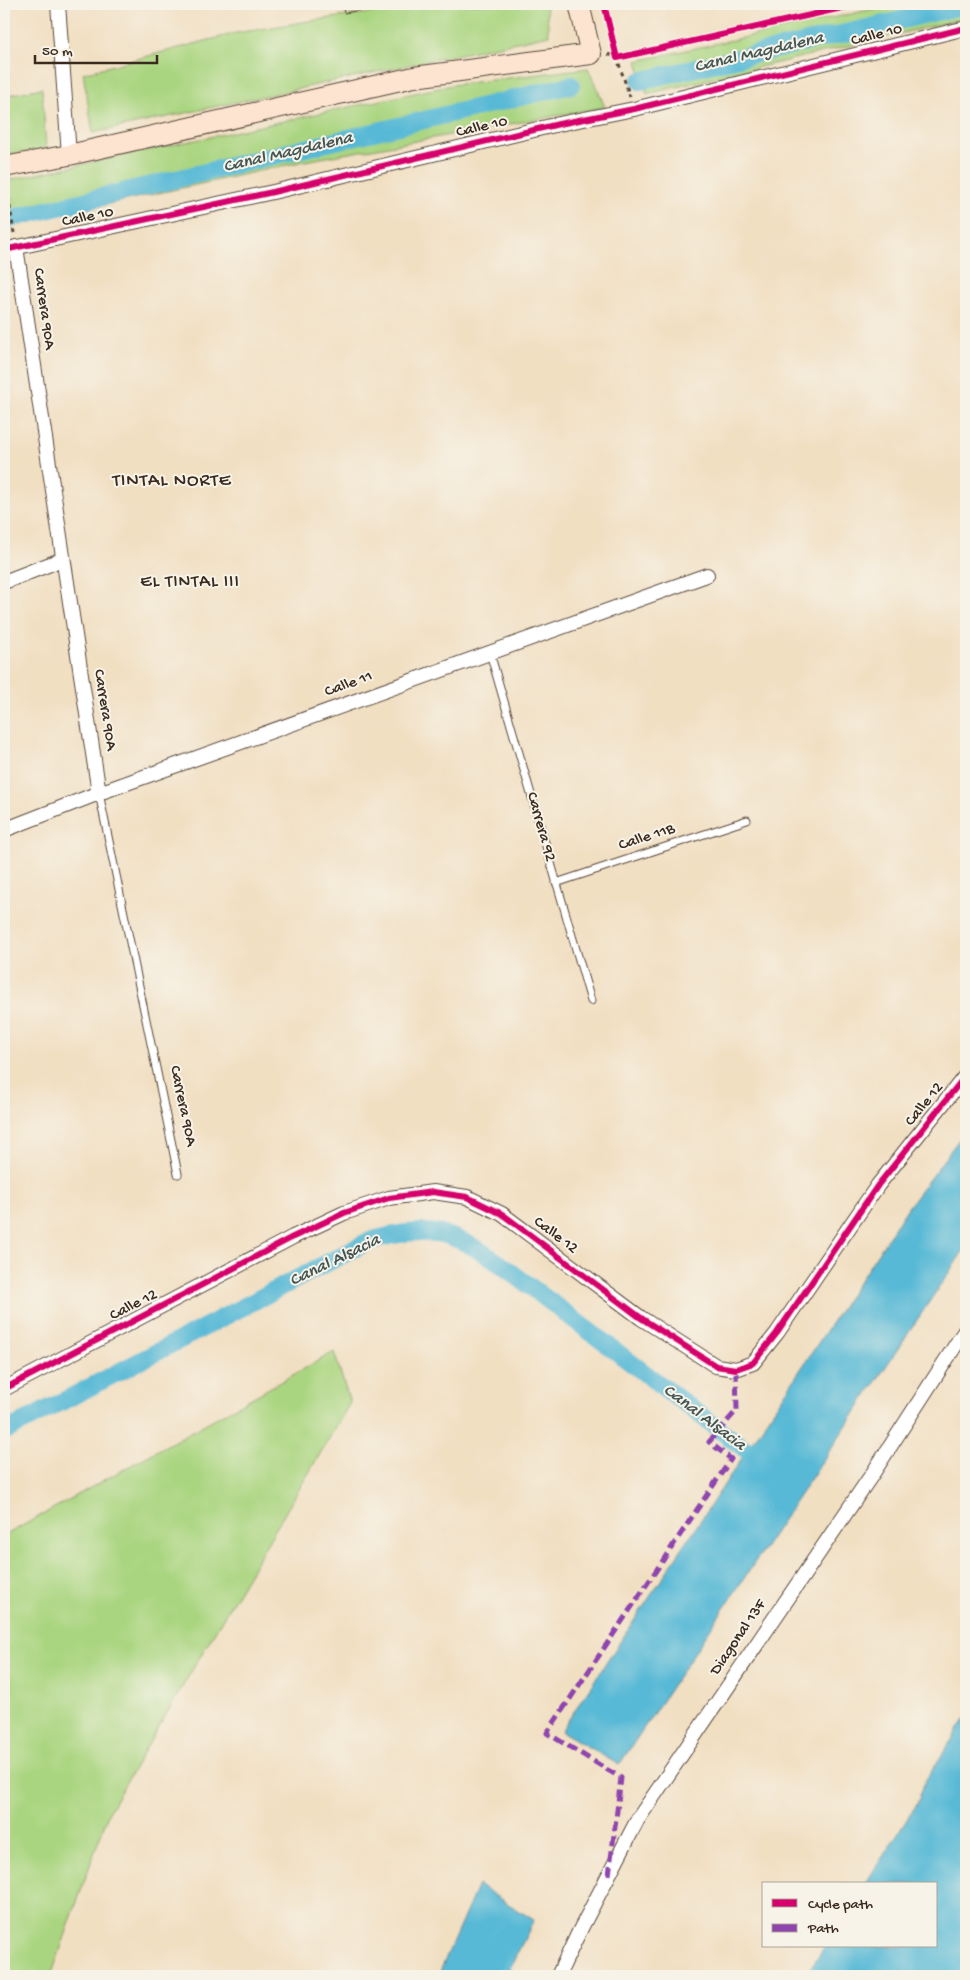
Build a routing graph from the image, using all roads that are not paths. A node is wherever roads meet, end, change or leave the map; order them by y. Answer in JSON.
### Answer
{"nodes":[{"id":1,"x":58,"y":4,"type":"edge"},
{"id":2,"x":579,"y":4,"type":"edge"},
{"id":3,"x":966,"y":28,"type":"edge"},
{"id":4,"x":69,"y":155,"type":"junction"},
{"id":5,"x":4,"y":167,"type":"edge"},
{"id":6,"x":10,"y":249,"type":"edge"},
{"id":7,"x":63,"y":559,"type":"junction"},
{"id":8,"x":707,"y":575,"type":"dead end"},
{"id":9,"x":4,"y":582,"type":"edge"},
{"id":10,"x":490,"y":653,"type":"junction"},
{"id":11,"x":99,"y":793,"type":"junction"},
{"id":12,"x":747,"y":820,"type":"dead end"},
{"id":13,"x":4,"y":830,"type":"edge"},
{"id":14,"x":556,"y":882,"type":"junction"},
{"id":15,"x":591,"y":1001,"type":"dead end"},
{"id":16,"x":966,"y":1074,"type":"edge"},
{"id":17,"x":178,"y":1174,"type":"dead end"},
{"id":18,"x":966,"y":1329,"type":"edge"},
{"id":19,"x":4,"y":1389,"type":"edge"},
{"id":20,"x":558,"y":1976,"type":"edge"}],
"edges":[{"from":1,"to":4,"type":"street"},
{"from":2,"to":4,"type":"street"},
{"from":3,"to":6,"type":"street","name":"Calle 10"},
{"from":4,"to":5,"type":"street"},
{"from":6,"to":7,"type":"street","name":"Carrera 90A"},
{"from":7,"to":9,"type":"street"},
{"from":7,"to":11,"type":"street","name":"Carrera 90A"},
{"from":8,"to":10,"type":"street","name":"Calle 11"},
{"from":10,"to":11,"type":"street","name":"Calle 11"},
{"from":10,"to":14,"type":"lane","name":"Carrera 92"},
{"from":11,"to":13,"type":"street","name":"Calle 11"},
{"from":11,"to":17,"type":"lane","name":"Carrera 90A"},
{"from":12,"to":14,"type":"lane","name":"Calle 11B"},
{"from":14,"to":15,"type":"lane","name":"Carrera 92"},
{"from":16,"to":19,"type":"street","name":"Calle 12"},
{"from":18,"to":20,"type":"street","name":"Diagonal 13F"}]}
